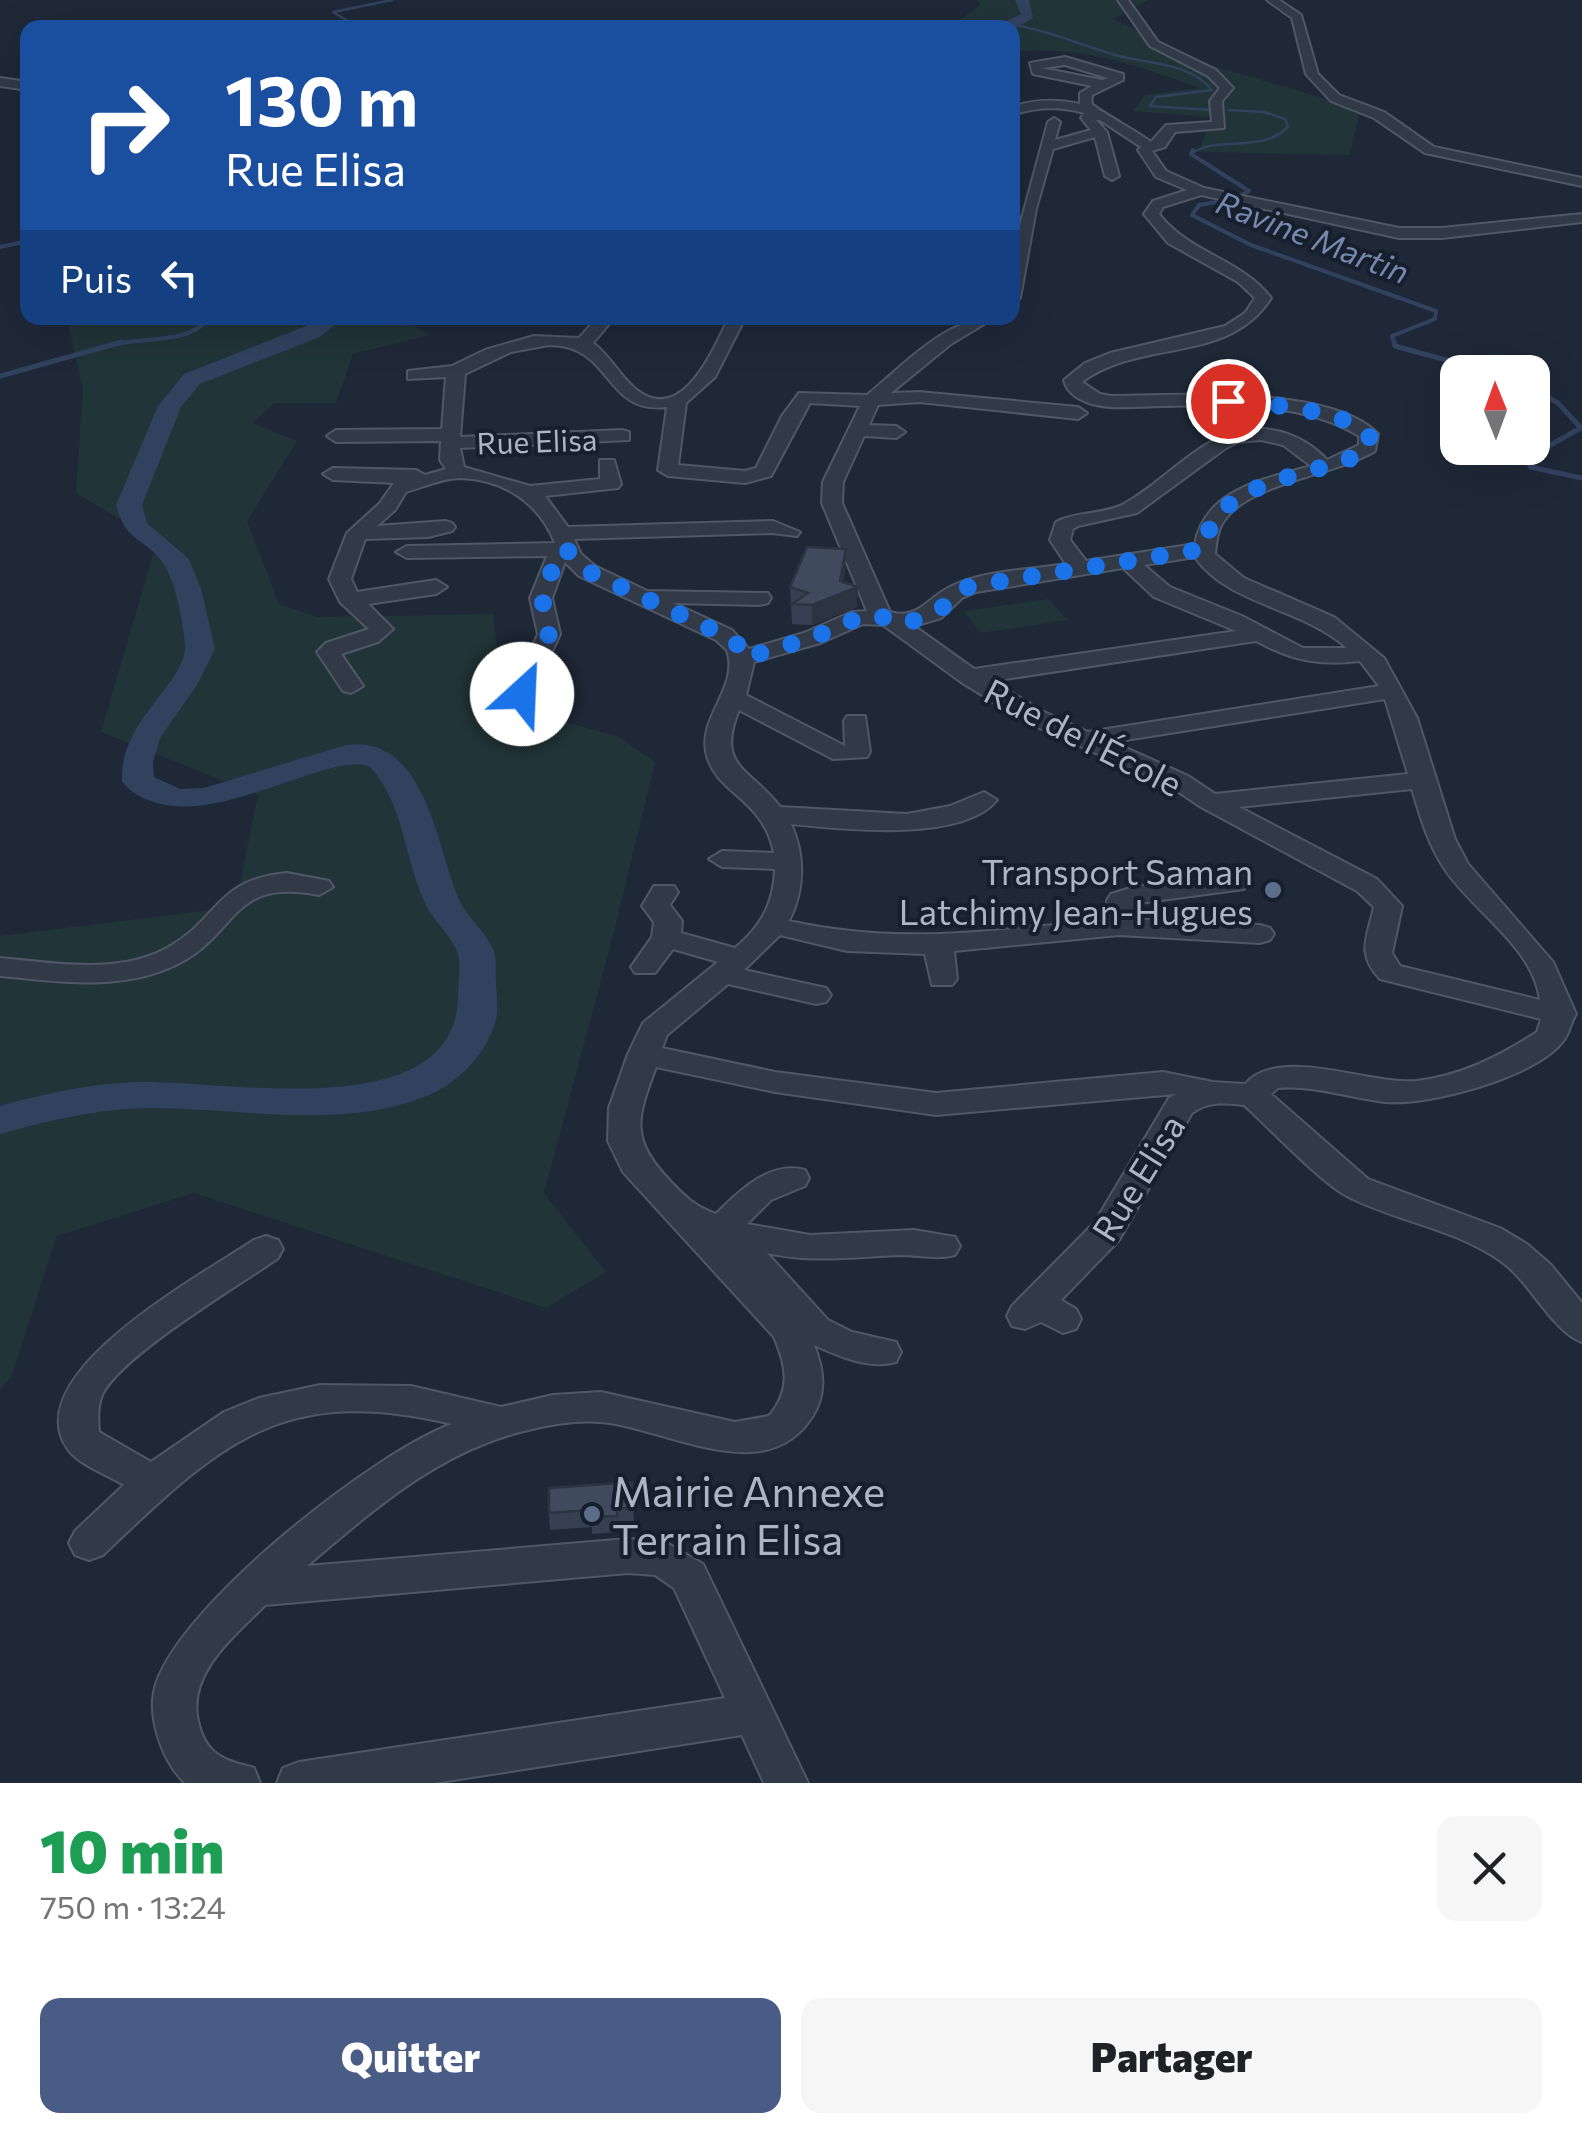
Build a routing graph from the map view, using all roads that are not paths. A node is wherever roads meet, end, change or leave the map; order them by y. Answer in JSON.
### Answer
{"nodes":[{"id":1,"x":1123,"y":0,"type":"edge"},
{"id":2,"x":1272,"y":0,"type":"edge"},
{"id":3,"x":1102,"y":84,"type":"junction"},
{"id":4,"x":1020,"y":107,"type":"edge"},
{"id":5,"x":1096,"y":114,"type":"junction"},
{"id":6,"x":1054,"y":122,"type":"dead end"},
{"id":7,"x":1100,"y":132,"type":"junction"},
{"id":8,"x":1048,"y":146,"type":"junction"},
{"id":9,"x":1150,"y":146,"type":"junction"},
{"id":10,"x":1112,"y":176,"type":"dead end"},
{"id":11,"x":1582,"y":182,"type":"edge"},
{"id":12,"x":1200,"y":191,"type":"junction"},
{"id":13,"x":1582,"y":218,"type":"edge"},
{"id":14,"x":1020,"y":256,"type":"edge"},
{"id":15,"x":600,"y":325,"type":"edge"},
{"id":16,"x":734,"y":325,"type":"edge"},
{"id":17,"x":973,"y":325,"type":"edge"},
{"id":18,"x":538,"y":329,"type":"edge"},
{"id":19,"x":583,"y":344,"type":"junction"},
{"id":20,"x":457,"y":371,"type":"junction"},
{"id":21,"x":414,"y":375,"type":"dead end"},
{"id":22,"x":872,"y":400,"type":"junction"},
{"id":23,"x":677,"y":401,"type":"junction"},
{"id":24,"x":1078,"y":413,"type":"dead end"},
{"id":25,"x":572,"y":423,"type":"dead end"},
{"id":26,"x":858,"y":430,"type":"junction"},
{"id":27,"x":896,"y":432,"type":"dead end"},
{"id":28,"x":452,"y":434,"type":"junction"},
{"id":29,"x":336,"y":436,"type":"dead end"},
{"id":30,"x":622,"y":436,"type":"dead end"},
{"id":31,"x":607,"y":464,"type":"dead end"},
{"id":32,"x":1323,"y":468,"type":"junction"},
{"id":33,"x":457,"y":472,"type":"junction"},
{"id":34,"x":333,"y":474,"type":"dead end"},
{"id":35,"x":529,"y":492,"type":"junction"},
{"id":36,"x":699,"y":501,"type":"dead end"},
{"id":37,"x":445,"y":526,"type":"dead end"},
{"id":38,"x":700,"y":530,"type":"junction"},
{"id":39,"x":790,"y":532,"type":"dead end"},
{"id":40,"x":357,"y":533,"type":"junction"},
{"id":41,"x":563,"y":541,"type":"junction"},
{"id":42,"x":1204,"y":549,"type":"junction"},
{"id":43,"x":407,"y":552,"type":"dead end"},
{"id":44,"x":1128,"y":562,"type":"junction"},
{"id":45,"x":1081,"y":570,"type":"junction"},
{"id":46,"x":436,"y":588,"type":"dead end"},
{"id":47,"x":634,"y":593,"type":"junction"},
{"id":48,"x":760,"y":598,"type":"dead end"},
{"id":49,"x":351,"y":600,"type":"junction"},
{"id":50,"x":890,"y":620,"type":"junction"},
{"id":51,"x":1260,"y":634,"type":"junction"},
{"id":52,"x":1366,"y":653,"type":"junction"},
{"id":53,"x":744,"y":658,"type":"junction"},
{"id":54,"x":970,"y":677,"type":"junction"},
{"id":55,"x":351,"y":686,"type":"dead end"},
{"id":56,"x":1393,"y":691,"type":"junction"},
{"id":57,"x":522,"y":694,"type":"dead end"},
{"id":58,"x":732,"y":697,"type":"junction"},
{"id":59,"x":856,"y":722,"type":"dead end"},
{"id":60,"x":1088,"y":738,"type":"junction"},
{"id":61,"x":1422,"y":780,"type":"junction"},
{"id":62,"x":984,"y":800,"type":"dead end"},
{"id":63,"x":1210,"y":802,"type":"junction"},
{"id":64,"x":772,"y":814,"type":"junction"},
{"id":65,"x":722,"y":859,"type":"dead end"},
{"id":66,"x":786,"y":861,"type":"junction"},
{"id":67,"x":1234,"y":883,"type":"dead end"},
{"id":68,"x":318,"y":887,"type":"dead end"},
{"id":69,"x":664,"y":892,"type":"dead end"},
{"id":70,"x":776,"y":926,"type":"junction"},
{"id":71,"x":1119,"y":926,"type":"junction"},
{"id":72,"x":1260,"y":934,"type":"dead end"},
{"id":73,"x":666,"y":938,"type":"junction"},
{"id":74,"x":939,"y":946,"type":"junction"},
{"id":75,"x":0,"y":966,"type":"edge"},
{"id":76,"x":645,"y":966,"type":"dead end"},
{"id":77,"x":732,"y":966,"type":"junction"},
{"id":78,"x":942,"y":979,"type":"dead end"},
{"id":79,"x":816,"y":996,"type":"dead end"},
{"id":80,"x":1562,"y":1014,"type":"junction"},
{"id":81,"x":644,"y":1054,"type":"junction"},
{"id":82,"x":1208,"y":1092,"type":"junction"},
{"id":83,"x":1254,"y":1096,"type":"junction"},
{"id":84,"x":792,"y":1178,"type":"dead end"},
{"id":85,"x":712,"y":1226,"type":"junction"},
{"id":86,"x":943,"y":1246,"type":"dead end"},
{"id":87,"x":266,"y":1249,"type":"dead end"},
{"id":88,"x":1042,"y":1313,"type":"dead end"},
{"id":89,"x":1582,"y":1328,"type":"edge"},
{"id":90,"x":883,"y":1352,"type":"dead end"},
{"id":91,"x":501,"y":1422,"type":"junction"},
{"id":92,"x":152,"y":1483,"type":"junction"},
{"id":93,"x":89,"y":1544,"type":"dead end"},
{"id":94,"x":258,"y":1588,"type":"junction"},
{"id":95,"x":751,"y":1714,"type":"junction"},
{"id":96,"x":238,"y":1783,"type":"edge"},
{"id":97,"x":299,"y":1783,"type":"edge"},
{"id":98,"x":786,"y":1783,"type":"edge"}],
"edges":[{"from":1,"to":9,"type":"street"},
{"from":2,"to":11,"type":"street"},
{"from":3,"to":3,"type":"street"},
{"from":3,"to":5,"type":"street"},
{"from":4,"to":5,"type":"street"},
{"from":5,"to":7,"type":"street"},
{"from":5,"to":9,"type":"street"},
{"from":6,"to":8,"type":"street"},
{"from":7,"to":8,"type":"street"},
{"from":7,"to":10,"type":"street"},
{"from":8,"to":14,"type":"street"},
{"from":9,"to":12,"type":"street"},
{"from":12,"to":13,"type":"street"},
{"from":12,"to":32,"type":"street"},
{"from":15,"to":19,"type":"street"},
{"from":16,"to":23,"type":"street"},
{"from":17,"to":22,"type":"street"},
{"from":18,"to":19,"type":"street"},
{"from":18,"to":20,"type":"street"},
{"from":19,"to":23,"type":"street","name":"Rue Elisa"},
{"from":20,"to":21,"type":"street"},
{"from":20,"to":28,"type":"street","name":"Rue Elisa"},
{"from":22,"to":23,"type":"street"},
{"from":22,"to":24,"type":"street"},
{"from":22,"to":26,"type":"street"},
{"from":25,"to":28,"type":"street","name":"Rue Elisa"},
{"from":26,"to":27,"type":"street"},
{"from":26,"to":50,"type":"street"},
{"from":28,"to":29,"type":"street","name":"Rue Elisa"},
{"from":28,"to":30,"type":"street","name":"Rue Elisa"},
{"from":28,"to":33,"type":"street","name":"Rue Elisa"},
{"from":31,"to":35,"type":"street","name":"Rue Elisa"},
{"from":32,"to":42,"type":"street"},
{"from":32,"to":45,"type":"street"},
{"from":33,"to":34,"type":"street","name":"Rue Elisa"},
{"from":33,"to":35,"type":"street","name":"Rue Elisa"},
{"from":33,"to":40,"type":"street"},
{"from":35,"to":41,"type":"street","name":"Rue Elisa"},
{"from":36,"to":38,"type":"street"},
{"from":37,"to":40,"type":"street"},
{"from":38,"to":39,"type":"street"},
{"from":38,"to":41,"type":"street"},
{"from":40,"to":49,"type":"street"},
{"from":41,"to":43,"type":"street"},
{"from":41,"to":47,"type":"street","name":"Rue Elisa"},
{"from":41,"to":57,"type":"street"},
{"from":42,"to":44,"type":"street"},
{"from":42,"to":52,"type":"street"},
{"from":44,"to":45,"type":"street"},
{"from":44,"to":51,"type":"street"},
{"from":45,"to":50,"type":"street"},
{"from":46,"to":49,"type":"street"},
{"from":47,"to":48,"type":"street","name":"Rue Elisa"},
{"from":47,"to":53,"type":"street","name":"Rue Elisa"},
{"from":49,"to":55,"type":"street"},
{"from":50,"to":53,"type":"street"},
{"from":50,"to":54,"type":"street","name":"Rue de l'École"},
{"from":51,"to":52,"type":"street"},
{"from":51,"to":54,"type":"street"},
{"from":52,"to":56,"type":"street"},
{"from":53,"to":58,"type":"street"},
{"from":54,"to":60,"type":"street","name":"Rue de l'École"},
{"from":56,"to":60,"type":"street"},
{"from":56,"to":61,"type":"street"},
{"from":58,"to":59,"type":"street"},
{"from":58,"to":64,"type":"street"},
{"from":60,"to":63,"type":"street","name":"Rue de l'École"},
{"from":61,"to":63,"type":"street","name":"Rue de l'École"},
{"from":61,"to":80,"type":"street"},
{"from":62,"to":64,"type":"street"},
{"from":63,"to":80,"type":"street","name":"Rue de l'École"},
{"from":64,"to":66,"type":"street"},
{"from":65,"to":66,"type":"street"},
{"from":66,"to":70,"type":"street"},
{"from":67,"to":71,"type":"street"},
{"from":68,"to":75,"type":"street"},
{"from":69,"to":73,"type":"street"},
{"from":70,"to":74,"type":"street"},
{"from":70,"to":77,"type":"street"},
{"from":71,"to":72,"type":"street"},
{"from":71,"to":74,"type":"street"},
{"from":73,"to":76,"type":"street"},
{"from":73,"to":77,"type":"street"},
{"from":74,"to":78,"type":"street"},
{"from":77,"to":79,"type":"street"},
{"from":77,"to":81,"type":"street"},
{"from":80,"to":83,"type":"street"},
{"from":81,"to":82,"type":"street"},
{"from":81,"to":85,"type":"street"},
{"from":82,"to":83,"type":"street","name":"Rue Elisa"},
{"from":82,"to":88,"type":"street","name":"Rue Elisa"},
{"from":83,"to":89,"type":"street"},
{"from":84,"to":85,"type":"street"},
{"from":85,"to":86,"type":"street"},
{"from":85,"to":90,"type":"street"},
{"from":85,"to":91,"type":"street"},
{"from":87,"to":92,"type":"street"},
{"from":91,"to":92,"type":"street"},
{"from":91,"to":94,"type":"street"},
{"from":92,"to":93,"type":"street"},
{"from":94,"to":95,"type":"street"},
{"from":94,"to":96,"type":"street"},
{"from":95,"to":97,"type":"street"},
{"from":95,"to":98,"type":"street"}]}
